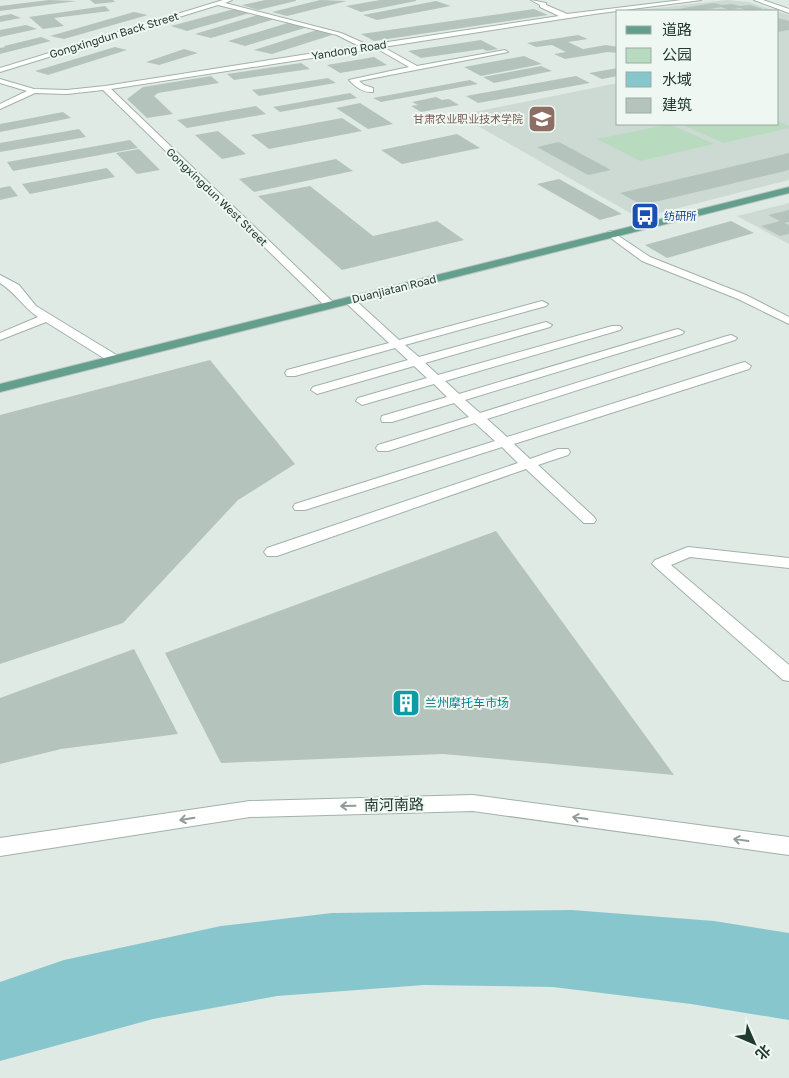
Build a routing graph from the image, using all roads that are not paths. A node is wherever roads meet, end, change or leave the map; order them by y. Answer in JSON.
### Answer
{"nodes":[{"id":1,"x":229,"y":0,"type":"edge"},
{"id":2,"x":534,"y":0,"type":"edge"},
{"id":3,"x":698,"y":0,"type":"edge"},
{"id":4,"x":757,"y":0,"type":"edge"},
{"id":5,"x":216,"y":3,"type":"junction"},
{"id":6,"x":789,"y":10,"type":"edge"},
{"id":7,"x":566,"y":16,"type":"junction"},
{"id":8,"x":377,"y":46,"type":"junction"},
{"id":9,"x":366,"y":47,"type":"junction"},
{"id":10,"x":505,"y":52,"type":"dead end"},
{"id":11,"x":416,"y":68,"type":"junction"},
{"id":12,"x":0,"y":70,"type":"edge"},
{"id":13,"x":0,"y":81,"type":"edge"},
{"id":14,"x":105,"y":88,"type":"junction"},
{"id":15,"x":370,"y":90,"type":"dead end"},
{"id":16,"x":34,"y":92,"type":"junction"},
{"id":17,"x":0,"y":107,"type":"edge"},
{"id":18,"x":789,"y":190,"type":"edge"},
{"id":19,"x":611,"y":234,"type":"junction"},
{"id":20,"x":0,"y":278,"type":"edge"},
{"id":21,"x":349,"y":300,"type":"junction"},
{"id":22,"x":542,"y":304,"type":"dead end"},
{"id":23,"x":330,"y":305,"type":"junction"},
{"id":24,"x":47,"y":317,"type":"junction"},
{"id":25,"x":789,"y":321,"type":"edge"},
{"id":26,"x":546,"y":325,"type":"dead end"},
{"id":27,"x":616,"y":328,"type":"dead end"},
{"id":28,"x":678,"y":332,"type":"dead end"},
{"id":29,"x":0,"y":337,"type":"edge"},
{"id":30,"x":731,"y":338,"type":"dead end"},
{"id":31,"x":397,"y":344,"type":"junction"},
{"id":32,"x":114,"y":360,"type":"junction"},
{"id":33,"x":416,"y":362,"type":"junction"},
{"id":34,"x":746,"y":366,"type":"dead end"},
{"id":35,"x":291,"y":373,"type":"dead end"},
{"id":36,"x":436,"y":380,"type":"junction"},
{"id":37,"x":0,"y":388,"type":"edge"},
{"id":38,"x":317,"y":390,"type":"dead end"},
{"id":39,"x":456,"y":398,"type":"junction"},
{"id":40,"x":362,"y":401,"type":"dead end"},
{"id":41,"x":477,"y":418,"type":"junction"},
{"id":42,"x":387,"y":419,"type":"dead end"},
{"id":43,"x":504,"y":442,"type":"junction"},
{"id":44,"x":383,"y":448,"type":"dead end"},
{"id":45,"x":563,"y":452,"type":"dead end"},
{"id":46,"x":528,"y":465,"type":"junction"},
{"id":47,"x":300,"y":507,"type":"dead end"},
{"id":48,"x":589,"y":520,"type":"dead end"},
{"id":49,"x":272,"y":552,"type":"dead end"},
{"id":50,"x":789,"y":563,"type":"edge"},
{"id":51,"x":789,"y":675,"type":"edge"},
{"id":52,"x":789,"y":846,"type":"edge"},
{"id":53,"x":0,"y":847,"type":"edge"}],
"edges":[{"from":1,"to":5,"type":"street","name":"Gongxingdun Back Street"},
{"from":2,"to":7,"type":"street"},
{"from":3,"to":7,"type":"street","name":"Yandong Road"},
{"from":4,"to":6,"type":"street"},
{"from":5,"to":9,"type":"street"},
{"from":5,"to":12,"type":"street","name":"Gongxingdun Back Street"},
{"from":7,"to":8,"type":"street","name":"Yandong Road"},
{"from":8,"to":9,"type":"street","name":"Yandong Road"},
{"from":8,"to":11,"type":"street"},
{"from":9,"to":14,"type":"street","name":"Yandong Road"},
{"from":10,"to":11,"type":"street"},
{"from":11,"to":15,"type":"street"},
{"from":13,"to":16,"type":"street","name":"Yandong Road"},
{"from":14,"to":16,"type":"street","name":"Yandong Road"},
{"from":14,"to":23,"type":"street","name":"Gongxingdun West Street"},
{"from":16,"to":17,"type":"street"},
{"from":18,"to":19,"type":"main road","name":"Duanjiatan Road"},
{"from":19,"to":21,"type":"main road","name":"Duanjiatan Road"},
{"from":19,"to":25,"type":"street"},
{"from":20,"to":24,"type":"street"},
{"from":21,"to":23,"type":"main road","name":"Duanjiatan Road"},
{"from":21,"to":31,"type":"street"},
{"from":22,"to":31,"type":"street"},
{"from":23,"to":32,"type":"main road","name":"Duanjiatan Road"},
{"from":24,"to":29,"type":"street"},
{"from":24,"to":32,"type":"street"},
{"from":26,"to":33,"type":"street"},
{"from":27,"to":36,"type":"street"},
{"from":28,"to":39,"type":"street"},
{"from":30,"to":41,"type":"street"},
{"from":31,"to":33,"type":"street"},
{"from":31,"to":35,"type":"street"},
{"from":32,"to":37,"type":"main road","name":"Duanjiatan Road"},
{"from":33,"to":36,"type":"street"},
{"from":33,"to":38,"type":"street"},
{"from":34,"to":43,"type":"street"},
{"from":36,"to":39,"type":"street"},
{"from":36,"to":40,"type":"street"},
{"from":39,"to":41,"type":"street"},
{"from":39,"to":42,"type":"street"},
{"from":41,"to":43,"type":"street"},
{"from":41,"to":44,"type":"street"},
{"from":43,"to":46,"type":"street"},
{"from":43,"to":47,"type":"street"},
{"from":45,"to":46,"type":"street"},
{"from":46,"to":48,"type":"street"},
{"from":46,"to":49,"type":"street"},
{"from":50,"to":51,"type":"street"},
{"from":52,"to":53,"type":"street","name":"南河南路","one_way":true}]}
